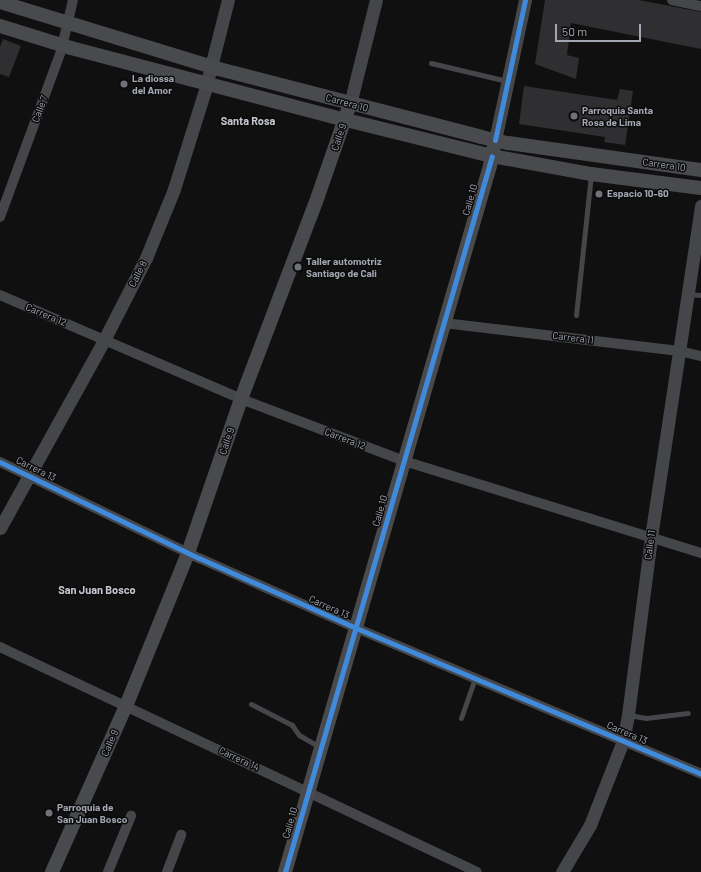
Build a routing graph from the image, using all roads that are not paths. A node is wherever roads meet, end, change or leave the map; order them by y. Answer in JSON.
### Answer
{"nodes":[{"id":1,"x":74,"y":0,"type":"edge"},
{"id":2,"x":228,"y":0,"type":"edge"},
{"id":3,"x":376,"y":0,"type":"edge"},
{"id":4,"x":525,"y":0,"type":"edge"},
{"id":5,"x":672,"y":0,"type":"edge"},
{"id":6,"x":0,"y":2,"type":"edge"},
{"id":7,"x":701,"y":6,"type":"edge"},
{"id":8,"x":69,"y":24,"type":"junction"},
{"id":9,"x":0,"y":26,"type":"edge"},
{"id":10,"x":63,"y":45,"type":"junction"},
{"id":11,"x":431,"y":63,"type":"dead end"},
{"id":12,"x":211,"y":67,"type":"junction"},
{"id":13,"x":507,"y":81,"type":"junction"},
{"id":14,"x":207,"y":84,"type":"junction"},
{"id":15,"x":350,"y":104,"type":"junction"},
{"id":16,"x":345,"y":120,"type":"junction"},
{"id":17,"x":495,"y":140,"type":"junction"},
{"id":18,"x":492,"y":156,"type":"junction"},
{"id":19,"x":701,"y":170,"type":"edge"},
{"id":20,"x":591,"y":174,"type":"junction"},
{"id":21,"x":701,"y":188,"type":"edge"},
{"id":22,"x":701,"y":206,"type":"edge"},
{"id":23,"x":0,"y":217,"type":"edge"},
{"id":24,"x":688,"y":294,"type":"junction"},
{"id":25,"x":0,"y":295,"type":"edge"},
{"id":26,"x":701,"y":295,"type":"edge"},
{"id":27,"x":576,"y":315,"type":"dead end"},
{"id":28,"x":444,"y":323,"type":"junction"},
{"id":29,"x":104,"y":340,"type":"junction"},
{"id":30,"x":679,"y":350,"type":"junction"},
{"id":31,"x":701,"y":356,"type":"edge"},
{"id":32,"x":241,"y":399,"type":"junction"},
{"id":33,"x":404,"y":461,"type":"junction"},
{"id":34,"x":0,"y":462,"type":"edge"},
{"id":35,"x":30,"y":476,"type":"junction"},
{"id":36,"x":0,"y":528,"type":"edge"},
{"id":37,"x":651,"y":536,"type":"junction"},
{"id":38,"x":188,"y":553,"type":"junction"},
{"id":39,"x":701,"y":554,"type":"edge"},
{"id":40,"x":356,"y":628,"type":"junction"},
{"id":41,"x":0,"y":647,"type":"edge"},
{"id":42,"x":475,"y":678,"type":"junction"},
{"id":43,"x":251,"y":704,"type":"dead end"},
{"id":44,"x":126,"y":706,"type":"junction"},
{"id":45,"x":688,"y":712,"type":"dead end"},
{"id":46,"x":628,"y":715,"type":"junction"},
{"id":47,"x":462,"y":718,"type":"dead end"},
{"id":48,"x":623,"y":741,"type":"junction"},
{"id":49,"x":321,"y":748,"type":"junction"},
{"id":50,"x":701,"y":774,"type":"edge"},
{"id":51,"x":308,"y":792,"type":"junction"},
{"id":52,"x":131,"y":816,"type":"dead end"},
{"id":53,"x":181,"y":835,"type":"dead end"},
{"id":54,"x":53,"y":872,"type":"edge"},
{"id":55,"x":108,"y":872,"type":"edge"},
{"id":56,"x":167,"y":872,"type":"edge"},
{"id":57,"x":285,"y":872,"type":"edge"},
{"id":58,"x":477,"y":872,"type":"edge"},
{"id":59,"x":562,"y":872,"type":"edge"}],
"edges":[{"from":1,"to":8,"type":"street","name":"Calle 7"},
{"from":2,"to":12,"type":"street","name":"Calle 8"},
{"from":3,"to":15,"type":"street","name":"Calle 9"},
{"from":4,"to":13,"type":"street","name":"Calle 10"},
{"from":5,"to":7,"type":"street"},
{"from":6,"to":8,"type":"main road","name":"Carrera 10"},
{"from":8,"to":10,"type":"street","name":"Calle 7"},
{"from":8,"to":12,"type":"main road","name":"Carrera 10"},
{"from":9,"to":10,"type":"main road","name":"Carrera 10"},
{"from":10,"to":14,"type":"main road","name":"Carrera 10"},
{"from":10,"to":23,"type":"street","name":"Calle 7"},
{"from":11,"to":13,"type":"lane"},
{"from":12,"to":14,"type":"street","name":"Calle 8"},
{"from":12,"to":15,"type":"main road","name":"Carrera 10"},
{"from":13,"to":17,"type":"street","name":"Calle 10"},
{"from":14,"to":16,"type":"main road","name":"Carrera 10"},
{"from":14,"to":29,"type":"street","name":"Calle 8"},
{"from":15,"to":16,"type":"main road","name":"Calle 9"},
{"from":15,"to":17,"type":"main road","name":"Carrera 10"},
{"from":16,"to":18,"type":"main road","name":"Carrera 10"},
{"from":16,"to":32,"type":"main road","name":"Calle 9"},
{"from":17,"to":18,"type":"main road","name":"Calle 10"},
{"from":17,"to":19,"type":"main road","name":"Carrera 10"},
{"from":18,"to":20,"type":"main road","name":"Carrera 10"},
{"from":18,"to":28,"type":"main road","name":"Calle 10"},
{"from":20,"to":21,"type":"main road","name":"Carrera 10"},
{"from":20,"to":27,"type":"lane"},
{"from":22,"to":24,"type":"street","name":"Calle 11"},
{"from":24,"to":26,"type":"lane"},
{"from":24,"to":30,"type":"street","name":"Calle 11"},
{"from":25,"to":29,"type":"street","name":"Carrera 12"},
{"from":28,"to":30,"type":"street","name":"Carrera 11"},
{"from":28,"to":33,"type":"main road","name":"Calle 10"},
{"from":29,"to":32,"type":"street","name":"Carrera 12"},
{"from":29,"to":35,"type":"street","name":"Calle 8"},
{"from":30,"to":31,"type":"street","name":"Carrera 11"},
{"from":30,"to":37,"type":"street","name":"Calle 11"},
{"from":32,"to":33,"type":"street","name":"Carrera 12"},
{"from":32,"to":38,"type":"main road","name":"Calle 9"},
{"from":33,"to":37,"type":"street","name":"Carrera 12"},
{"from":33,"to":40,"type":"main road","name":"Calle 10"},
{"from":34,"to":35,"type":"street","name":"Carrera 13"},
{"from":35,"to":36,"type":"street","name":"Calle 8"},
{"from":35,"to":38,"type":"street","name":"Carrera 13"},
{"from":37,"to":39,"type":"street","name":"Carrera 12"},
{"from":37,"to":46,"type":"street","name":"Calle 11"},
{"from":38,"to":40,"type":"street","name":"Carrera 13"},
{"from":38,"to":44,"type":"main road","name":"Calle 9"},
{"from":40,"to":42,"type":"street","name":"Carrera 13"},
{"from":40,"to":49,"type":"main road","name":"Calle 10"},
{"from":41,"to":44,"type":"street","name":"Carrera 14"},
{"from":42,"to":47,"type":"lane"},
{"from":42,"to":48,"type":"street","name":"Carrera 13"},
{"from":43,"to":49,"type":"lane"},
{"from":44,"to":51,"type":"street","name":"Carrera 14"},
{"from":44,"to":54,"type":"main road","name":"Calle 9"},
{"from":45,"to":46,"type":"lane"},
{"from":46,"to":48,"type":"street","name":"Calle 11"},
{"from":48,"to":50,"type":"street","name":"Carrera 13"},
{"from":48,"to":59,"type":"street","name":"Calle 11"},
{"from":49,"to":51,"type":"main road","name":"Calle 10"},
{"from":51,"to":57,"type":"main road","name":"Calle 10"},
{"from":51,"to":58,"type":"street","name":"Carrera 14"},
{"from":52,"to":55,"type":"street"},
{"from":53,"to":56,"type":"street"}]}
